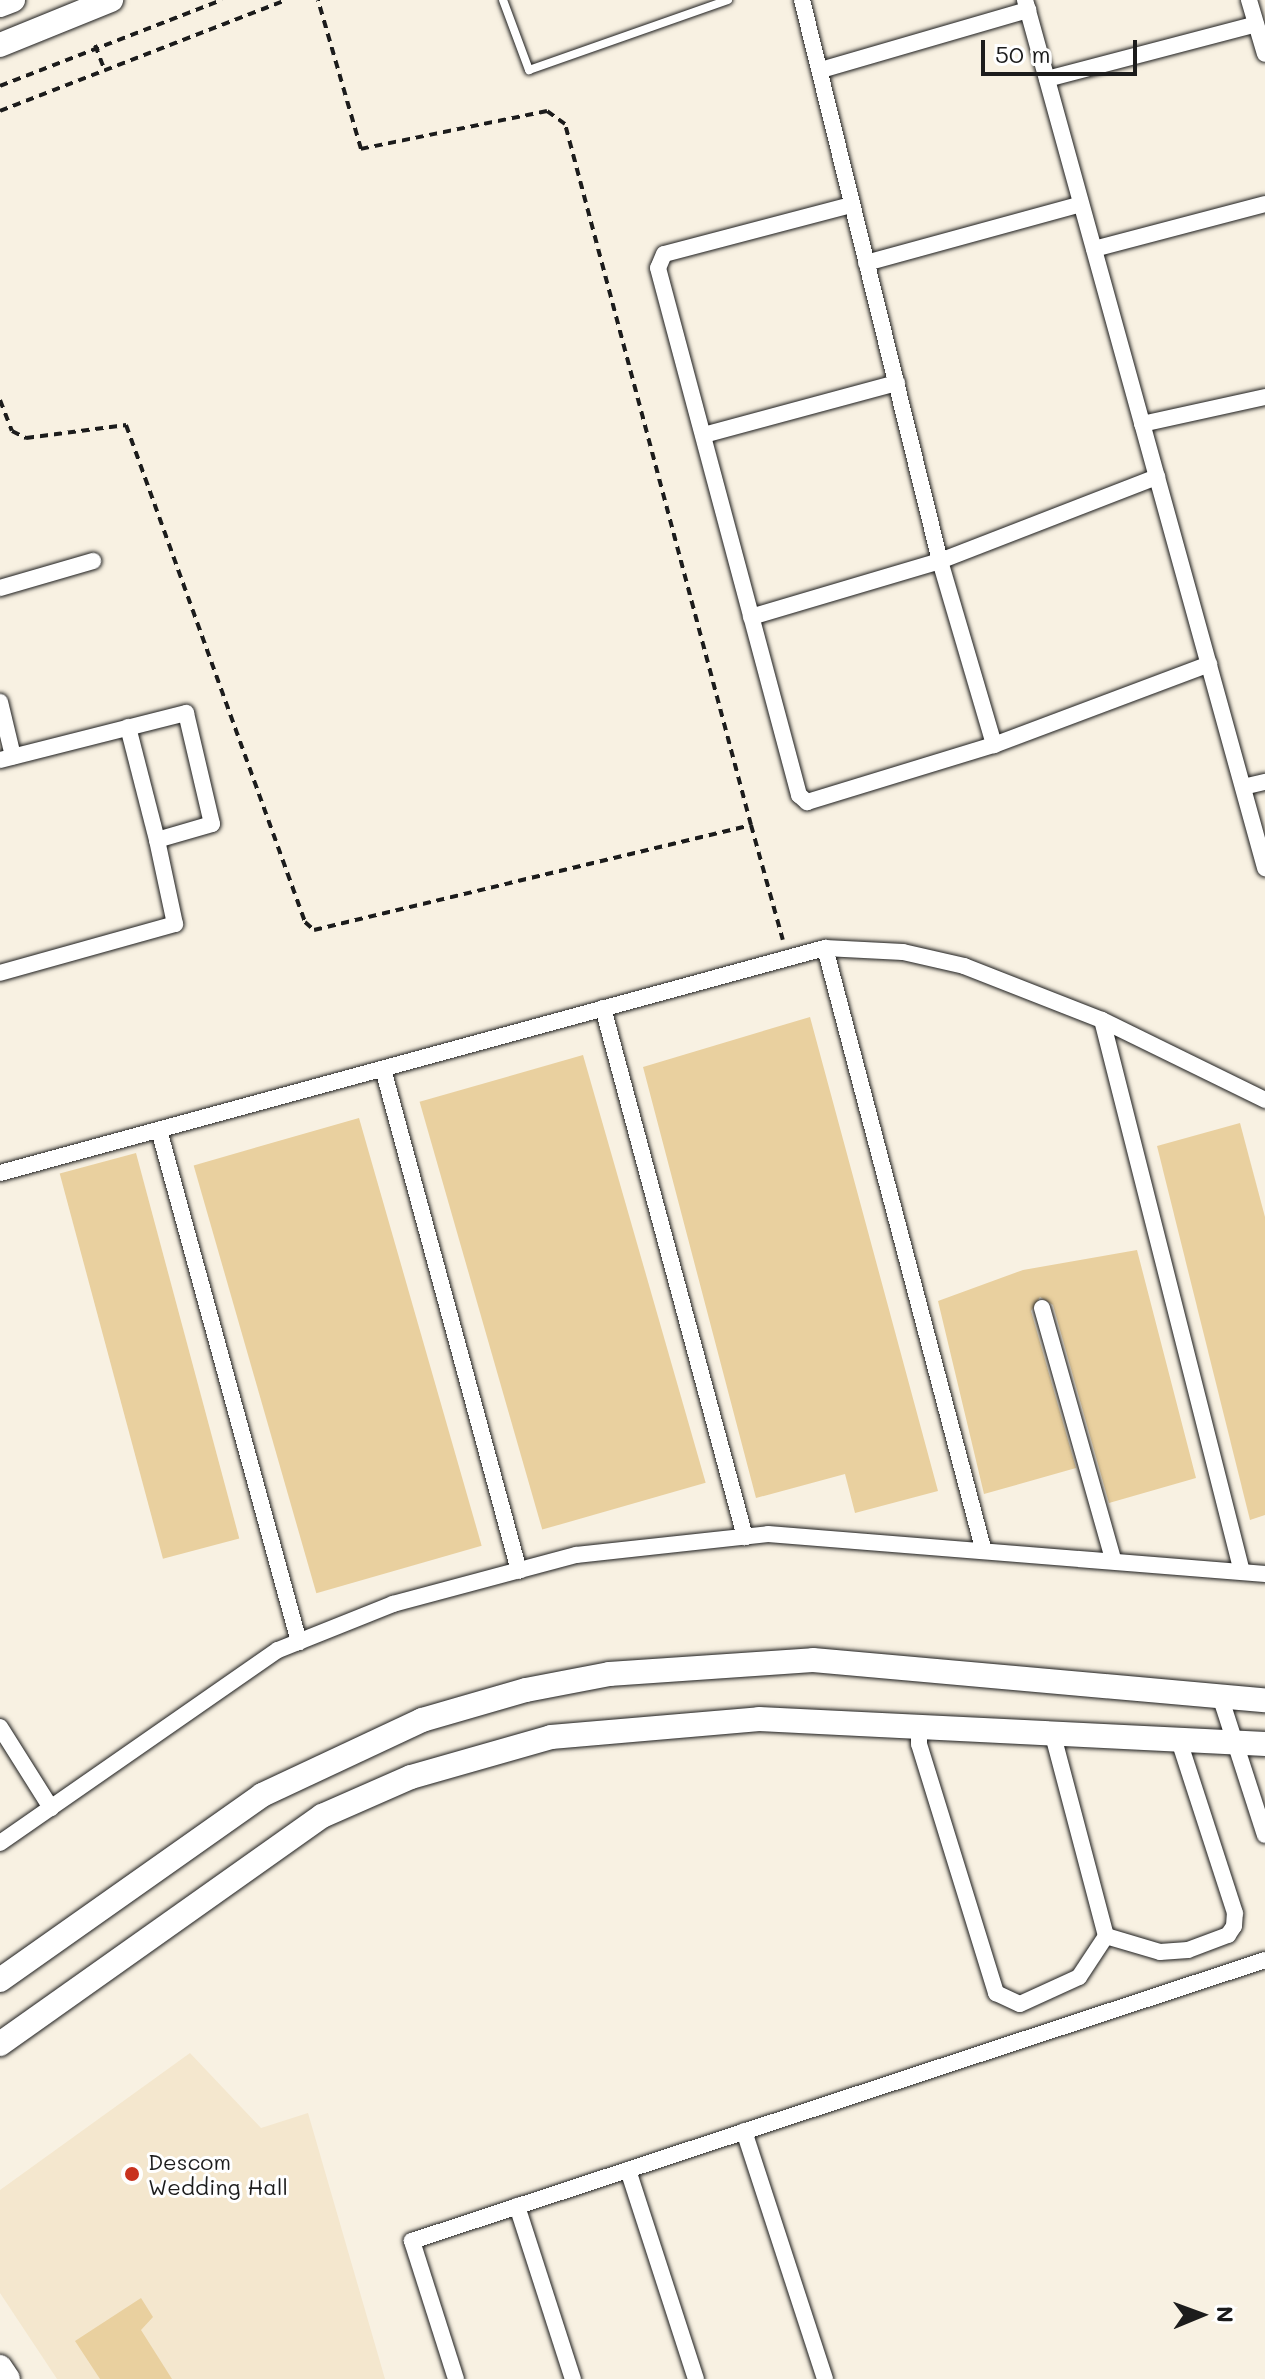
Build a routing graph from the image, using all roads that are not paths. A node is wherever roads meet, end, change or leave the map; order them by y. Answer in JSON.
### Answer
{"nodes":[{"id":1,"x":13,"y":0,"type":"edge"},
{"id":2,"x":111,"y":0,"type":"edge"},
{"id":3,"x":503,"y":0,"type":"edge"},
{"id":4,"x":728,"y":0,"type":"edge"},
{"id":5,"x":802,"y":0,"type":"edge"},
{"id":6,"x":1249,"y":0,"type":"edge"},
{"id":7,"x":0,"y":5,"type":"edge"},
{"id":8,"x":1026,"y":5,"type":"edge"},
{"id":9,"x":1256,"y":24,"type":"junction"},
{"id":10,"x":0,"y":45,"type":"edge"},
{"id":11,"x":1265,"y":54,"type":"edge"},
{"id":12,"x":821,"y":70,"type":"junction"},
{"id":13,"x":1047,"y":79,"type":"junction"},
{"id":14,"x":1081,"y":204,"type":"junction"},
{"id":15,"x":1265,"y":204,"type":"edge"},
{"id":16,"x":851,"y":205,"type":"junction"},
{"id":17,"x":1094,"y":249,"type":"junction"},
{"id":18,"x":866,"y":263,"type":"junction"},
{"id":19,"x":897,"y":383,"type":"junction"},
{"id":20,"x":1265,"y":397,"type":"edge"},
{"id":21,"x":1142,"y":424,"type":"junction"},
{"id":22,"x":704,"y":435,"type":"junction"},
{"id":23,"x":1157,"y":477,"type":"junction"},
{"id":24,"x":93,"y":561,"type":"dead end"},
{"id":25,"x":940,"y":561,"type":"junction"},
{"id":26,"x":0,"y":588,"type":"edge"},
{"id":27,"x":751,"y":617,"type":"junction"},
{"id":28,"x":1209,"y":664,"type":"junction"},
{"id":29,"x":0,"y":702,"type":"edge"},
{"id":30,"x":128,"y":727,"type":"junction"},
{"id":31,"x":994,"y":745,"type":"junction"},
{"id":32,"x":7,"y":758,"type":"edge"},
{"id":33,"x":1265,"y":782,"type":"edge"},
{"id":34,"x":1243,"y":787,"type":"junction"},
{"id":35,"x":157,"y":840,"type":"junction"},
{"id":36,"x":1265,"y":868,"type":"edge"},
{"id":37,"x":825,"y":948,"type":"junction"},
{"id":38,"x":1,"y":969,"type":"edge"},
{"id":39,"x":603,"y":1008,"type":"junction"},
{"id":40,"x":1102,"y":1020,"type":"junction"},
{"id":41,"x":383,"y":1069,"type":"junction"},
{"id":42,"x":1265,"y":1100,"type":"edge"},
{"id":43,"x":159,"y":1130,"type":"junction"},
{"id":44,"x":0,"y":1173,"type":"edge"},
{"id":45,"x":1042,"y":1308,"type":"dead end"},
{"id":46,"x":745,"y":1537,"type":"junction"},
{"id":47,"x":983,"y":1548,"type":"junction"},
{"id":48,"x":1113,"y":1559,"type":"junction"},
{"id":49,"x":519,"y":1571,"type":"junction"},
{"id":50,"x":1242,"y":1572,"type":"junction"},
{"id":51,"x":1265,"y":1574,"type":"edge"},
{"id":52,"x":299,"y":1642,"type":"junction"},
{"id":53,"x":1220,"y":1696,"type":"junction"},
{"id":54,"x":1265,"y":1700,"type":"edge"},
{"id":55,"x":919,"y":1726,"type":"junction"},
{"id":56,"x":0,"y":1727,"type":"edge"},
{"id":57,"x":1052,"y":1732,"type":"junction"},
{"id":58,"x":1178,"y":1738,"type":"junction"},
{"id":59,"x":1234,"y":1741,"type":"junction"},
{"id":60,"x":1265,"y":1744,"type":"edge"},
{"id":61,"x":51,"y":1808,"type":"junction"},
{"id":62,"x":1265,"y":1835,"type":"edge"},
{"id":63,"x":0,"y":1843,"type":"edge"},
{"id":64,"x":1106,"y":1936,"type":"junction"},
{"id":65,"x":1265,"y":1960,"type":"edge"},
{"id":66,"x":0,"y":1980,"type":"edge"},
{"id":67,"x":0,"y":2044,"type":"edge"},
{"id":68,"x":744,"y":2131,"type":"junction"},
{"id":69,"x":628,"y":2170,"type":"junction"},
{"id":70,"x":517,"y":2206,"type":"junction"},
{"id":71,"x":0,"y":2367,"type":"edge"},
{"id":72,"x":8,"y":2379,"type":"edge"},
{"id":73,"x":456,"y":2379,"type":"edge"},
{"id":74,"x":573,"y":2379,"type":"edge"},
{"id":75,"x":696,"y":2379,"type":"edge"},
{"id":76,"x":825,"y":2379,"type":"edge"}],
"edges":[{"from":1,"to":7,"type":"street"},
{"from":2,"to":10,"type":"street"},
{"from":3,"to":4,"type":"lane"},
{"from":5,"to":12,"type":"street"},
{"from":6,"to":9,"type":"street"},
{"from":8,"to":12,"type":"street"},
{"from":8,"to":13,"type":"street"},
{"from":9,"to":11,"type":"street"},
{"from":9,"to":13,"type":"street"},
{"from":12,"to":16,"type":"street"},
{"from":13,"to":14,"type":"street"},
{"from":14,"to":17,"type":"street"},
{"from":14,"to":18,"type":"street"},
{"from":15,"to":17,"type":"street"},
{"from":16,"to":18,"type":"street"},
{"from":16,"to":22,"type":"street"},
{"from":17,"to":21,"type":"street"},
{"from":18,"to":19,"type":"street"},
{"from":19,"to":22,"type":"street"},
{"from":19,"to":25,"type":"street"},
{"from":20,"to":21,"type":"street"},
{"from":21,"to":23,"type":"street"},
{"from":22,"to":27,"type":"street"},
{"from":23,"to":25,"type":"street"},
{"from":23,"to":28,"type":"street"},
{"from":24,"to":26,"type":"street"},
{"from":25,"to":27,"type":"street"},
{"from":25,"to":31,"type":"street"},
{"from":27,"to":31,"type":"street"},
{"from":28,"to":31,"type":"street"},
{"from":28,"to":34,"type":"street"},
{"from":29,"to":32,"type":"street"},
{"from":30,"to":32,"type":"street"},
{"from":30,"to":35,"type":"street"},
{"from":30,"to":35,"type":"street"},
{"from":33,"to":34,"type":"street"},
{"from":34,"to":36,"type":"street"},
{"from":35,"to":38,"type":"street"},
{"from":37,"to":39,"type":"street"},
{"from":37,"to":40,"type":"street"},
{"from":37,"to":47,"type":"street"},
{"from":39,"to":41,"type":"street"},
{"from":39,"to":46,"type":"street"},
{"from":40,"to":42,"type":"street"},
{"from":40,"to":50,"type":"street"},
{"from":41,"to":43,"type":"street"},
{"from":41,"to":49,"type":"street"},
{"from":43,"to":44,"type":"street"},
{"from":43,"to":52,"type":"street"},
{"from":45,"to":48,"type":"street"},
{"from":46,"to":47,"type":"street"},
{"from":46,"to":49,"type":"street"},
{"from":47,"to":48,"type":"street"},
{"from":48,"to":50,"type":"street"},
{"from":49,"to":52,"type":"street"},
{"from":50,"to":51,"type":"street"},
{"from":52,"to":61,"type":"street"},
{"from":53,"to":54,"type":"street"},
{"from":53,"to":59,"type":"street"},
{"from":53,"to":66,"type":"street"},
{"from":55,"to":57,"type":"street"},
{"from":55,"to":64,"type":"street"},
{"from":55,"to":67,"type":"street"},
{"from":56,"to":61,"type":"street"},
{"from":57,"to":58,"type":"street"},
{"from":57,"to":64,"type":"street"},
{"from":58,"to":59,"type":"street"},
{"from":58,"to":64,"type":"street"},
{"from":59,"to":60,"type":"street"},
{"from":59,"to":62,"type":"street"},
{"from":61,"to":63,"type":"street"},
{"from":65,"to":68,"type":"street"},
{"from":68,"to":69,"type":"street"},
{"from":68,"to":76,"type":"street"},
{"from":69,"to":70,"type":"street"},
{"from":69,"to":75,"type":"street"},
{"from":70,"to":73,"type":"street"},
{"from":70,"to":74,"type":"street"},
{"from":71,"to":72,"type":"street"}]}
